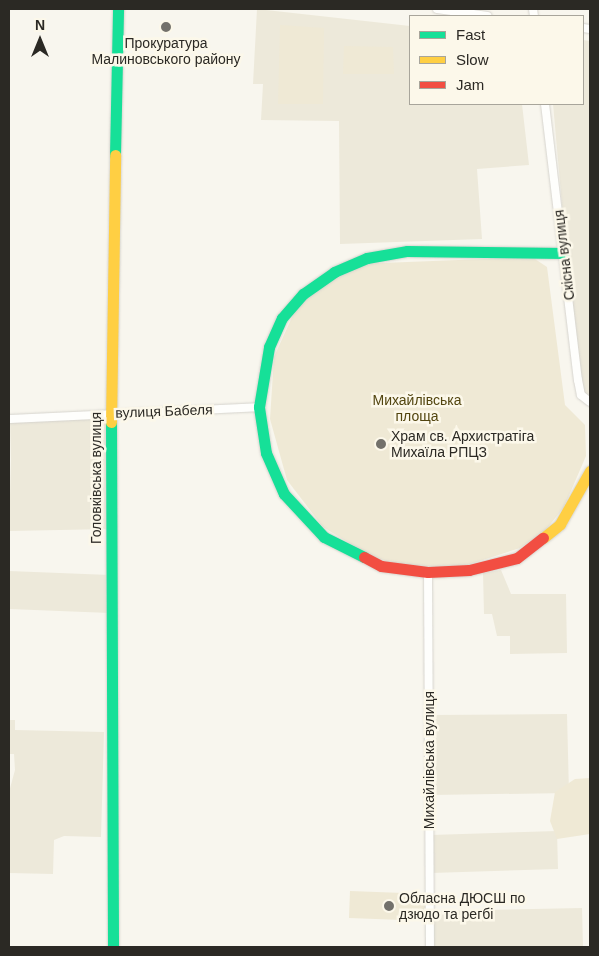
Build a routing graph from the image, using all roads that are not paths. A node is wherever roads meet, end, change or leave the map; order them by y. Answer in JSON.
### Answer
{"nodes":[{"id":1,"x":118,"y":9,"type":"edge"},
{"id":2,"x":437,"y":9,"type":"edge"},
{"id":3,"x":481,"y":15,"type":"edge"},
{"id":4,"x":545,"y":105,"type":"edge"},
{"id":5,"x":564,"y":253,"type":"junction"},
{"id":6,"x":590,"y":402,"type":"edge"},
{"id":7,"x":259,"y":407,"type":"junction"},
{"id":8,"x":111,"y":412,"type":"junction"},
{"id":9,"x":9,"y":419,"type":"edge"},
{"id":10,"x":590,"y":471,"type":"edge"},
{"id":11,"x":428,"y":572,"type":"junction"},
{"id":12,"x":113,"y":947,"type":"edge"},
{"id":13,"x":430,"y":947,"type":"edge"}],
"edges":[{"from":1,"to":8,"type":"street","name":"Головківська вулиця"},
{"from":2,"to":3,"type":"street"},
{"from":4,"to":5,"type":"street","name":"Cкісна вулиця"},
{"from":5,"to":6,"type":"street","name":"Cкісна вулиця"},
{"from":5,"to":7,"type":"street"},
{"from":7,"to":8,"type":"street","name":"вулиця Бабеля"},
{"from":7,"to":11,"type":"street"},
{"from":8,"to":9,"type":"street","name":"вулиця Бабеля"},
{"from":8,"to":12,"type":"street","name":"Головківська вулиця"},
{"from":10,"to":11,"type":"street"},
{"from":11,"to":13,"type":"street","name":"Михайлівська вулиця"}]}
